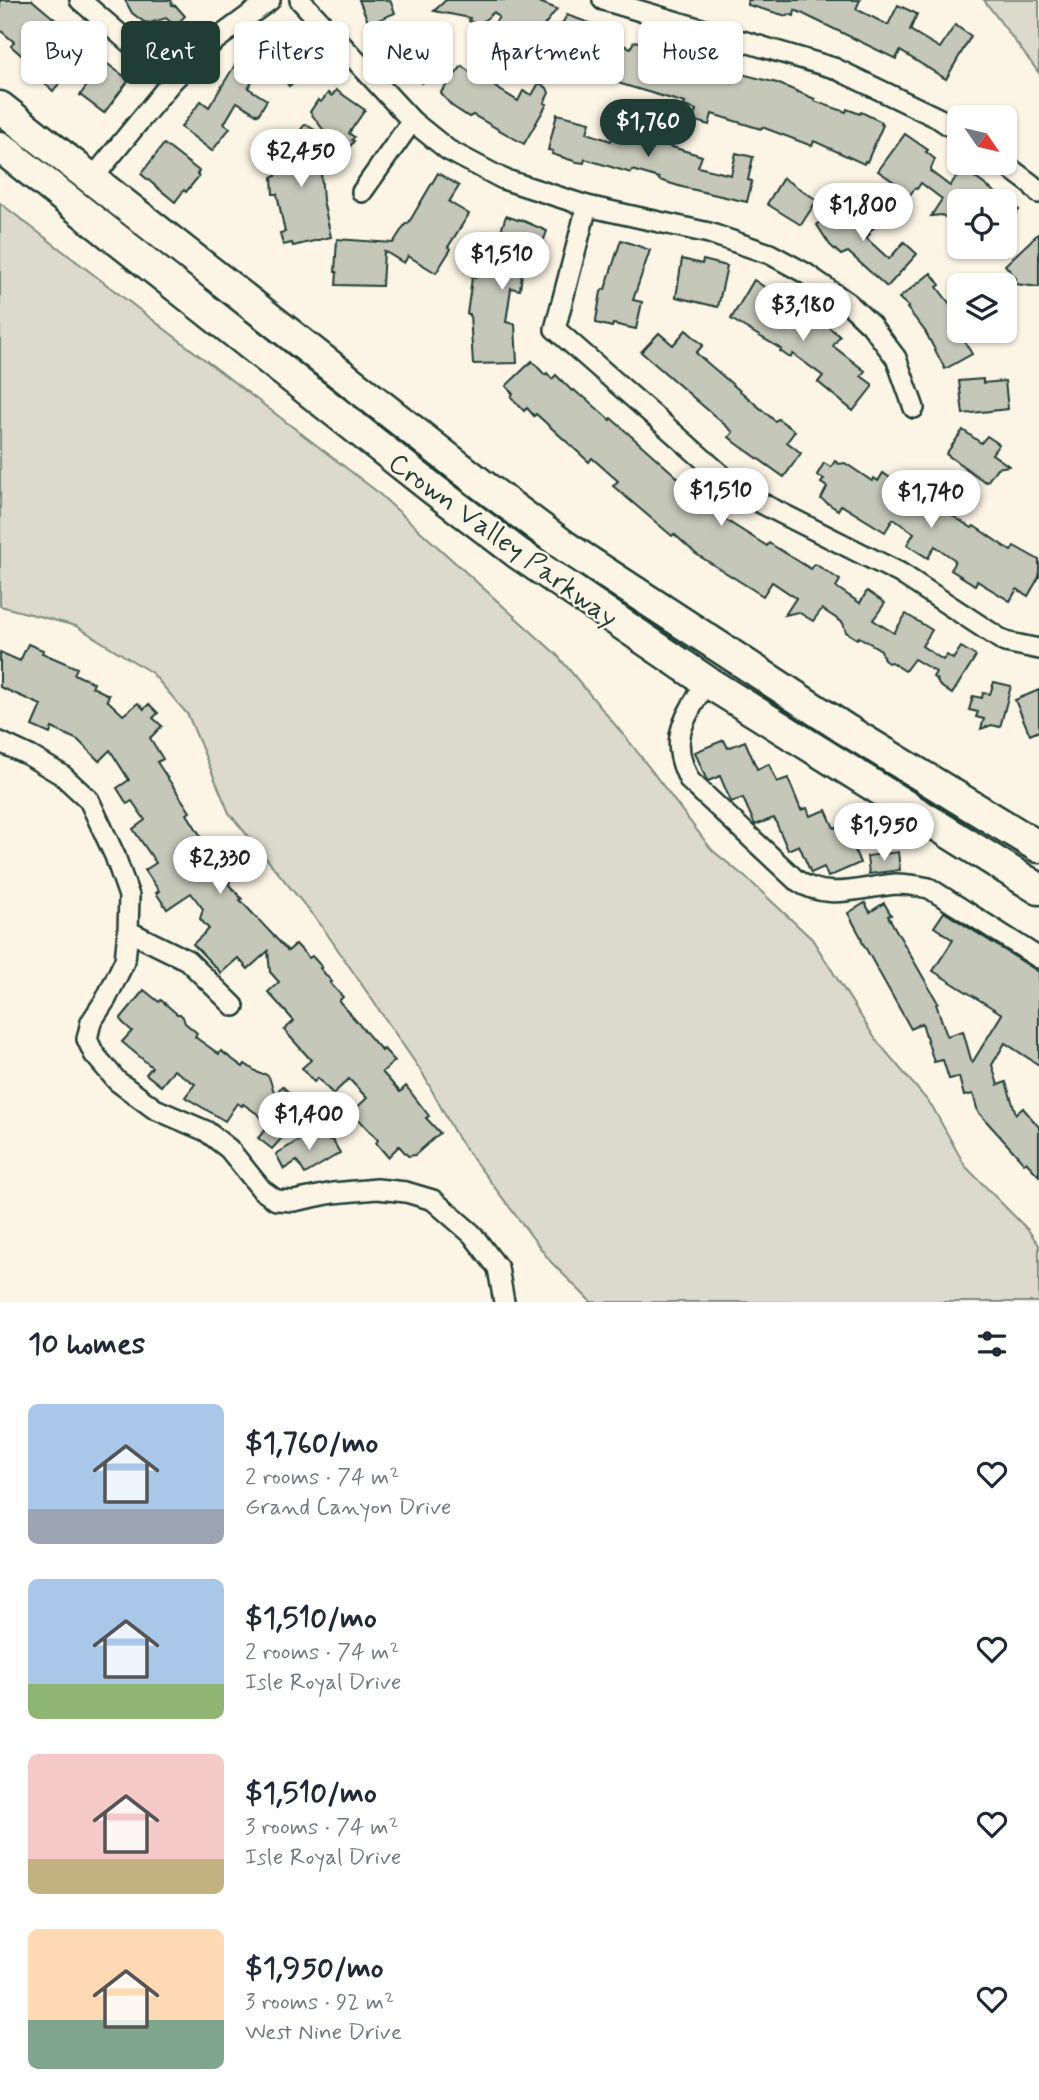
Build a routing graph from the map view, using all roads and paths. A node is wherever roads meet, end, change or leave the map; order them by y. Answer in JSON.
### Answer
{"nodes":[{"id":1,"x":80,"y":0,"type":"edge"},
{"id":2,"x":270,"y":0,"type":"edge"},
{"id":3,"x":300,"y":0,"type":"edge"},
{"id":4,"x":603,"y":0,"type":"edge"},
{"id":5,"x":121,"y":35,"type":"edge"},
{"id":6,"x":220,"y":38,"type":"edge"},
{"id":7,"x":170,"y":84,"type":"edge"},
{"id":8,"x":0,"y":107,"type":"edge"},
{"id":9,"x":412,"y":121,"type":"junction"},
{"id":10,"x":947,"y":124,"type":"edge"},
{"id":11,"x":0,"y":131,"type":"edge"},
{"id":12,"x":0,"y":147,"type":"edge"},
{"id":13,"x":1017,"y":174,"type":"edge"},
{"id":14,"x":92,"y":179,"type":"junction"},
{"id":15,"x":362,"y":192,"type":"dead end"},
{"id":16,"x":1039,"y":193,"type":"edge"},
{"id":17,"x":587,"y":206,"type":"junction"},
{"id":18,"x":142,"y":260,"type":"junction"},
{"id":19,"x":914,"y":408,"type":"dead end"},
{"id":20,"x":614,"y":577,"type":"junction"},
{"id":21,"x":1039,"y":649,"type":"edge"},
{"id":22,"x":706,"y":681,"type":"junction"},
{"id":23,"x":845,"y":729,"type":"junction"},
{"id":24,"x":0,"y":742,"type":"edge"},
{"id":25,"x":1039,"y":846,"type":"edge"},
{"id":26,"x":1039,"y":889,"type":"edge"},
{"id":27,"x":128,"y":931,"type":"junction"},
{"id":28,"x":1039,"y":958,"type":"edge"},
{"id":29,"x":234,"y":1006,"type":"dead end"},
{"id":30,"x":504,"y":1302,"type":"edge"}],
"edges":[{"from":1,"to":5,"type":"street"},
{"from":2,"to":6,"type":"street"},
{"from":3,"to":9,"type":"street"},
{"from":4,"to":10,"type":"street"},
{"from":7,"to":14,"type":"street"},
{"from":8,"to":14,"type":"main road","name":"Crown Valley Parkway"},
{"from":9,"to":15,"type":"street"},
{"from":9,"to":17,"type":"street"},
{"from":11,"to":14,"type":"main road"},
{"from":12,"to":18,"type":"main road","name":"Crown Valley Parkway"},
{"from":13,"to":16,"type":"street"},
{"from":14,"to":18,"type":"main road"},
{"from":14,"to":20,"type":"main road","name":"Crown Valley Parkway"},
{"from":17,"to":19,"type":"street"},
{"from":17,"to":21,"type":"street"},
{"from":18,"to":22,"type":"main road","name":"Crown Valley Parkway"},
{"from":20,"to":22,"type":"main road"},
{"from":20,"to":23,"type":"main road","name":"Crown Valley Parkway"},
{"from":22,"to":23,"type":"main road"},
{"from":22,"to":26,"type":"main road","name":"Crown Valley Parkway"},
{"from":22,"to":28,"type":"street"},
{"from":23,"to":25,"type":"main road","name":"Crown Valley Parkway"},
{"from":24,"to":27,"type":"street"},
{"from":27,"to":29,"type":"street"},
{"from":27,"to":30,"type":"street"}]}
